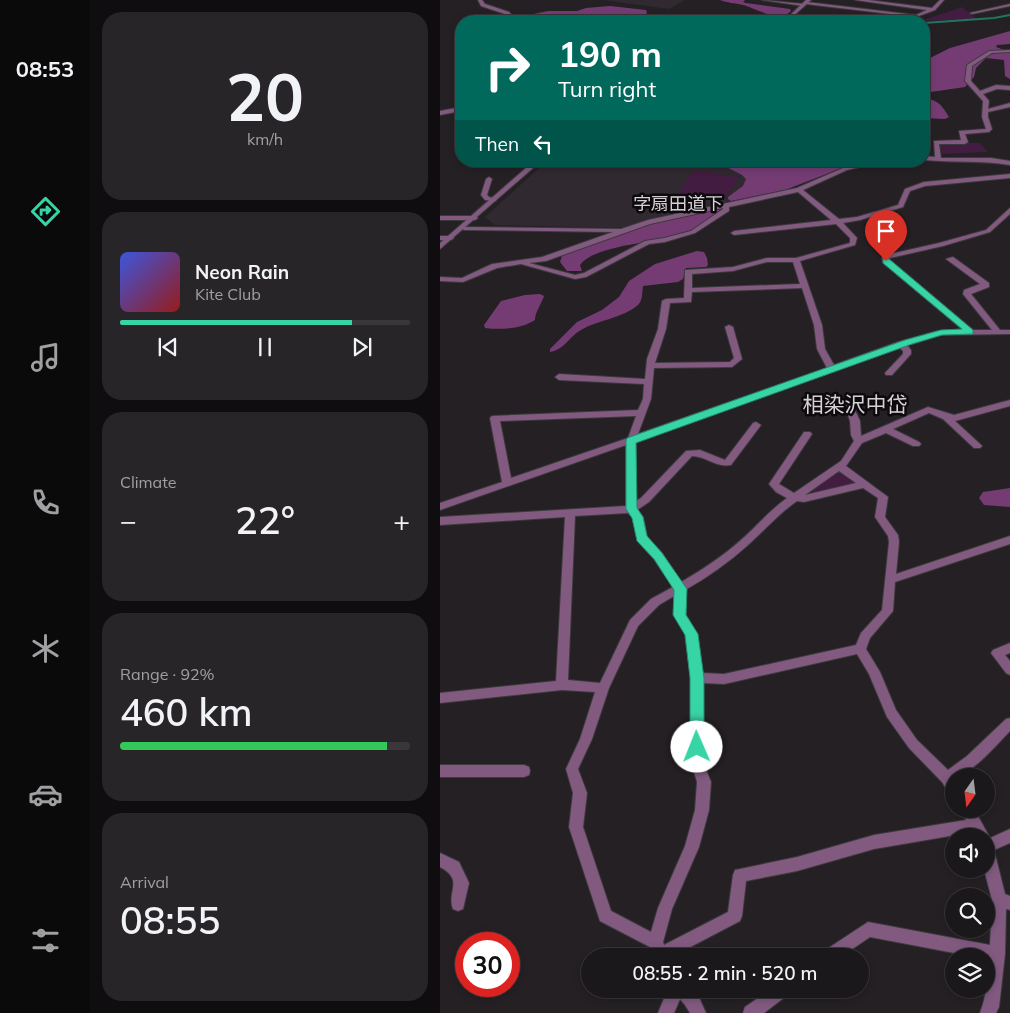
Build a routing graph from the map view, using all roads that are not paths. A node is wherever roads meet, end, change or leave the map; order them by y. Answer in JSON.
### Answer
{"nodes":[{"id":1,"x":480,"y":0,"type":"edge"},
{"id":2,"x":764,"y":0,"type":"edge"},
{"id":3,"x":856,"y":0,"type":"edge"},
{"id":4,"x":932,"y":0,"type":"edge"},
{"id":5,"x":942,"y":0,"type":"edge"},
{"id":6,"x":875,"y":1,"type":"edge"},
{"id":7,"x":806,"y":3,"type":"edge"},
{"id":8,"x":1010,"y":4,"type":"edge"},
{"id":9,"x":933,"y":9,"type":"junction"},
{"id":10,"x":866,"y":10,"type":"junction"},
{"id":11,"x":972,"y":12,"type":"dead end"},
{"id":12,"x":509,"y":15,"type":"edge"},
{"id":13,"x":793,"y":15,"type":"edge"},
{"id":14,"x":908,"y":15,"type":"edge"},
{"id":15,"x":918,"y":15,"type":"edge"},
{"id":16,"x":1010,"y":50,"type":"edge"},
{"id":17,"x":1010,"y":88,"type":"edge"},
{"id":18,"x":981,"y":93,"type":"junction"},
{"id":19,"x":1009,"y":106,"type":"edge"},
{"id":20,"x":455,"y":110,"type":"edge"},
{"id":21,"x":986,"y":111,"type":"junction"},
{"id":22,"x":440,"y":113,"type":"edge"},
{"id":23,"x":930,"y":158,"type":"edge"},
{"id":24,"x":938,"y":159,"type":"junction"},
{"id":25,"x":1010,"y":163,"type":"edge"},
{"id":26,"x":531,"y":167,"type":"edge"},
{"id":27,"x":854,"y":167,"type":"edge"},
{"id":28,"x":1010,"y":176,"type":"edge"},
{"id":29,"x":489,"y":179,"type":"dead end"},
{"id":30,"x":799,"y":190,"type":"junction"},
{"id":31,"x":494,"y":200,"type":"junction"},
{"id":32,"x":726,"y":206,"type":"junction"},
{"id":33,"x":1010,"y":210,"type":"edge"},
{"id":34,"x":440,"y":218,"type":"edge"},
{"id":35,"x":475,"y":218,"type":"junction"},
{"id":36,"x":999,"y":221,"type":"junction"},
{"id":37,"x":838,"y":222,"type":"junction"},
{"id":38,"x":1010,"y":224,"type":"edge"},
{"id":39,"x":464,"y":228,"type":"junction"},
{"id":40,"x":624,"y":230,"type":"junction"},
{"id":41,"x":734,"y":232,"type":"dead end"},
{"id":42,"x":440,"y":238,"type":"edge"},
{"id":43,"x":451,"y":238,"type":"junction"},
{"id":44,"x":440,"y":247,"type":"edge"},
{"id":45,"x":950,"y":259,"type":"dead end"},
{"id":46,"x":796,"y":260,"type":"junction"},
{"id":47,"x":516,"y":262,"type":"junction"},
{"id":48,"x":440,"y":279,"type":"edge"},
{"id":49,"x":805,"y":286,"type":"junction"},
{"id":50,"x":689,"y":290,"type":"junction"},
{"id":51,"x":729,"y":327,"type":"dead end"},
{"id":52,"x":970,"y":332,"type":"junction"},
{"id":53,"x":998,"y":332,"type":"junction"},
{"id":54,"x":1010,"y":332,"type":"edge"},
{"id":55,"x":901,"y":344,"type":"junction"},
{"id":56,"x":650,"y":366,"type":"junction"},
{"id":57,"x":832,"y":369,"type":"junction"},
{"id":58,"x":889,"y":373,"type":"dead end"},
{"id":59,"x":559,"y":377,"type":"dead end"},
{"id":60,"x":649,"y":382,"type":"junction"},
{"id":61,"x":1010,"y":403,"type":"edge"},
{"id":62,"x":848,"y":404,"type":"dead end"},
{"id":63,"x":640,"y":413,"type":"junction"},
{"id":64,"x":947,"y":418,"type":"junction"},
{"id":65,"x":756,"y":425,"type":"dead end"},
{"id":66,"x":886,"y":429,"type":"junction"},
{"id":67,"x":807,"y":434,"type":"dead end"},
{"id":68,"x":631,"y":441,"type":"junction"},
{"id":69,"x":859,"y":441,"type":"junction"},
{"id":70,"x":916,"y":444,"type":"dead end"},
{"id":71,"x":977,"y":446,"type":"dead end"},
{"id":72,"x":839,"y":466,"type":"junction"},
{"id":73,"x":507,"y":484,"type":"junction"},
{"id":74,"x":865,"y":484,"type":"junction"},
{"id":75,"x":794,"y":498,"type":"junction"},
{"id":76,"x":440,"y":507,"type":"edge"},
{"id":77,"x":631,"y":509,"type":"junction"},
{"id":78,"x":570,"y":514,"type":"junction"},
{"id":79,"x":440,"y":521,"type":"edge"},
{"id":80,"x":1010,"y":540,"type":"edge"},
{"id":81,"x":890,"y":580,"type":"junction"},
{"id":82,"x":680,"y":589,"type":"junction"},
{"id":83,"x":1010,"y":648,"type":"edge"},
{"id":84,"x":860,"y":649,"type":"junction"},
{"id":85,"x":1010,"y":670,"type":"edge"},
{"id":86,"x":697,"y":678,"type":"junction"},
{"id":87,"x":562,"y":685,"type":"junction"},
{"id":88,"x":603,"y":688,"type":"junction"},
{"id":89,"x":440,"y":698,"type":"edge"},
{"id":90,"x":1010,"y":723,"type":"edge"},
{"id":91,"x":964,"y":768,"type":"edge"},
{"id":92,"x":440,"y":771,"type":"edge"},
{"id":93,"x":524,"y":771,"type":"dead end"},
{"id":94,"x":945,"y":778,"type":"edge"},
{"id":95,"x":945,"y":835,"type":"edge"},
{"id":96,"x":1010,"y":836,"type":"edge"},
{"id":97,"x":995,"y":842,"type":"edge"},
{"id":98,"x":440,"y":860,"type":"edge"},
{"id":99,"x":995,"y":874,"type":"edge"},
{"id":100,"x":1004,"y":902,"type":"edge"},
{"id":101,"x":458,"y":904,"type":"dead end"},
{"id":102,"x":654,"y":948,"type":"edge"},
{"id":103,"x":659,"y":948,"type":"edge"},
{"id":104,"x":666,"y":948,"type":"edge"},
{"id":105,"x":841,"y":948,"type":"edge"},
{"id":106,"x":997,"y":954,"type":"junction"},
{"id":107,"x":672,"y":998,"type":"edge"},
{"id":108,"x":690,"y":998,"type":"edge"},
{"id":109,"x":772,"y":998,"type":"edge"},
{"id":110,"x":666,"y":1013,"type":"edge"},
{"id":111,"x":698,"y":1013,"type":"edge"},
{"id":112,"x":751,"y":1013,"type":"edge"},
{"id":113,"x":988,"y":1013,"type":"edge"}],
"edges":[{"from":1,"to":12,"type":"street"},
{"from":2,"to":7,"type":"street"},
{"from":3,"to":6,"type":"street"},
{"from":4,"to":5,"type":"street"},
{"from":5,"to":9,"type":"street"},
{"from":6,"to":9,"type":"street"},
{"from":6,"to":10,"type":"street"},
{"from":7,"to":10,"type":"street"},
{"from":7,"to":13,"type":"street"},
{"from":8,"to":11,"type":"street"},
{"from":9,"to":15,"type":"street"},
{"from":10,"to":14,"type":"street"},
{"from":16,"to":18,"type":"street"},
{"from":17,"to":18,"type":"street"},
{"from":18,"to":21,"type":"street"},
{"from":19,"to":21,"type":"street"},
{"from":20,"to":22,"type":"street"},
{"from":21,"to":24,"type":"street"},
{"from":23,"to":24,"type":"street"},
{"from":24,"to":25,"type":"street"},
{"from":26,"to":31,"type":"street"},
{"from":27,"to":30,"type":"street"},
{"from":28,"to":37,"type":"street"},
{"from":29,"to":31,"type":"street"},
{"from":30,"to":32,"type":"street"},
{"from":30,"to":37,"type":"street"},
{"from":31,"to":35,"type":"street"},
{"from":32,"to":40,"type":"street"},
{"from":32,"to":47,"type":"street"},
{"from":33,"to":36,"type":"street"},
{"from":34,"to":35,"type":"street"},
{"from":35,"to":39,"type":"street"},
{"from":36,"to":38,"type":"street"},
{"from":36,"to":52,"type":"street"},
{"from":37,"to":41,"type":"street"},
{"from":37,"to":46,"type":"street"},
{"from":39,"to":40,"type":"street"},
{"from":39,"to":43,"type":"street"},
{"from":40,"to":47,"type":"street"},
{"from":42,"to":43,"type":"street"},
{"from":43,"to":44,"type":"street"},
{"from":45,"to":53,"type":"street"},
{"from":46,"to":49,"type":"street"},
{"from":46,"to":50,"type":"street"},
{"from":47,"to":48,"type":"street"},
{"from":49,"to":50,"type":"street"},
{"from":49,"to":57,"type":"street"},
{"from":50,"to":56,"type":"street"},
{"from":51,"to":56,"type":"street"},
{"from":52,"to":53,"type":"street"},
{"from":52,"to":55,"type":"street"},
{"from":53,"to":54,"type":"street"},
{"from":55,"to":57,"type":"street"},
{"from":55,"to":58,"type":"street"},
{"from":56,"to":60,"type":"street"},
{"from":57,"to":68,"type":"street"},
{"from":59,"to":60,"type":"street"},
{"from":60,"to":63,"type":"street"},
{"from":61,"to":64,"type":"street"},
{"from":62,"to":69,"type":"street"},
{"from":63,"to":68,"type":"street"},
{"from":63,"to":73,"type":"street"},
{"from":64,"to":66,"type":"street"},
{"from":64,"to":71,"type":"street"},
{"from":65,"to":77,"type":"street"},
{"from":66,"to":69,"type":"street"},
{"from":66,"to":70,"type":"street"},
{"from":67,"to":75,"type":"street"},
{"from":68,"to":73,"type":"street"},
{"from":68,"to":77,"type":"street"},
{"from":69,"to":72,"type":"street"},
{"from":72,"to":74,"type":"street"},
{"from":72,"to":75,"type":"street"},
{"from":73,"to":76,"type":"street"},
{"from":74,"to":75,"type":"street"},
{"from":74,"to":81,"type":"street"},
{"from":75,"to":82,"type":"street"},
{"from":77,"to":78,"type":"street"},
{"from":77,"to":82,"type":"street"},
{"from":78,"to":79,"type":"street"},
{"from":78,"to":87,"type":"street"},
{"from":80,"to":81,"type":"street"},
{"from":81,"to":84,"type":"street"},
{"from":82,"to":86,"type":"street"},
{"from":82,"to":88,"type":"street"},
{"from":83,"to":85,"type":"street"},
{"from":84,"to":86,"type":"street"},
{"from":84,"to":94,"type":"street"},
{"from":86,"to":103,"type":"street"},
{"from":87,"to":88,"type":"street"},
{"from":87,"to":89,"type":"street"},
{"from":88,"to":102,"type":"street"},
{"from":90,"to":91,"type":"street"},
{"from":92,"to":93,"type":"street"},
{"from":95,"to":104,"type":"street"},
{"from":96,"to":97,"type":"street"},
{"from":98,"to":101,"type":"street"},
{"from":99,"to":100,"type":"street"},
{"from":100,"to":106,"type":"street"},
{"from":105,"to":106,"type":"street"},
{"from":106,"to":113,"type":"street"},
{"from":107,"to":110,"type":"street"},
{"from":108,"to":111,"type":"street"},
{"from":109,"to":112,"type":"street"}]}
